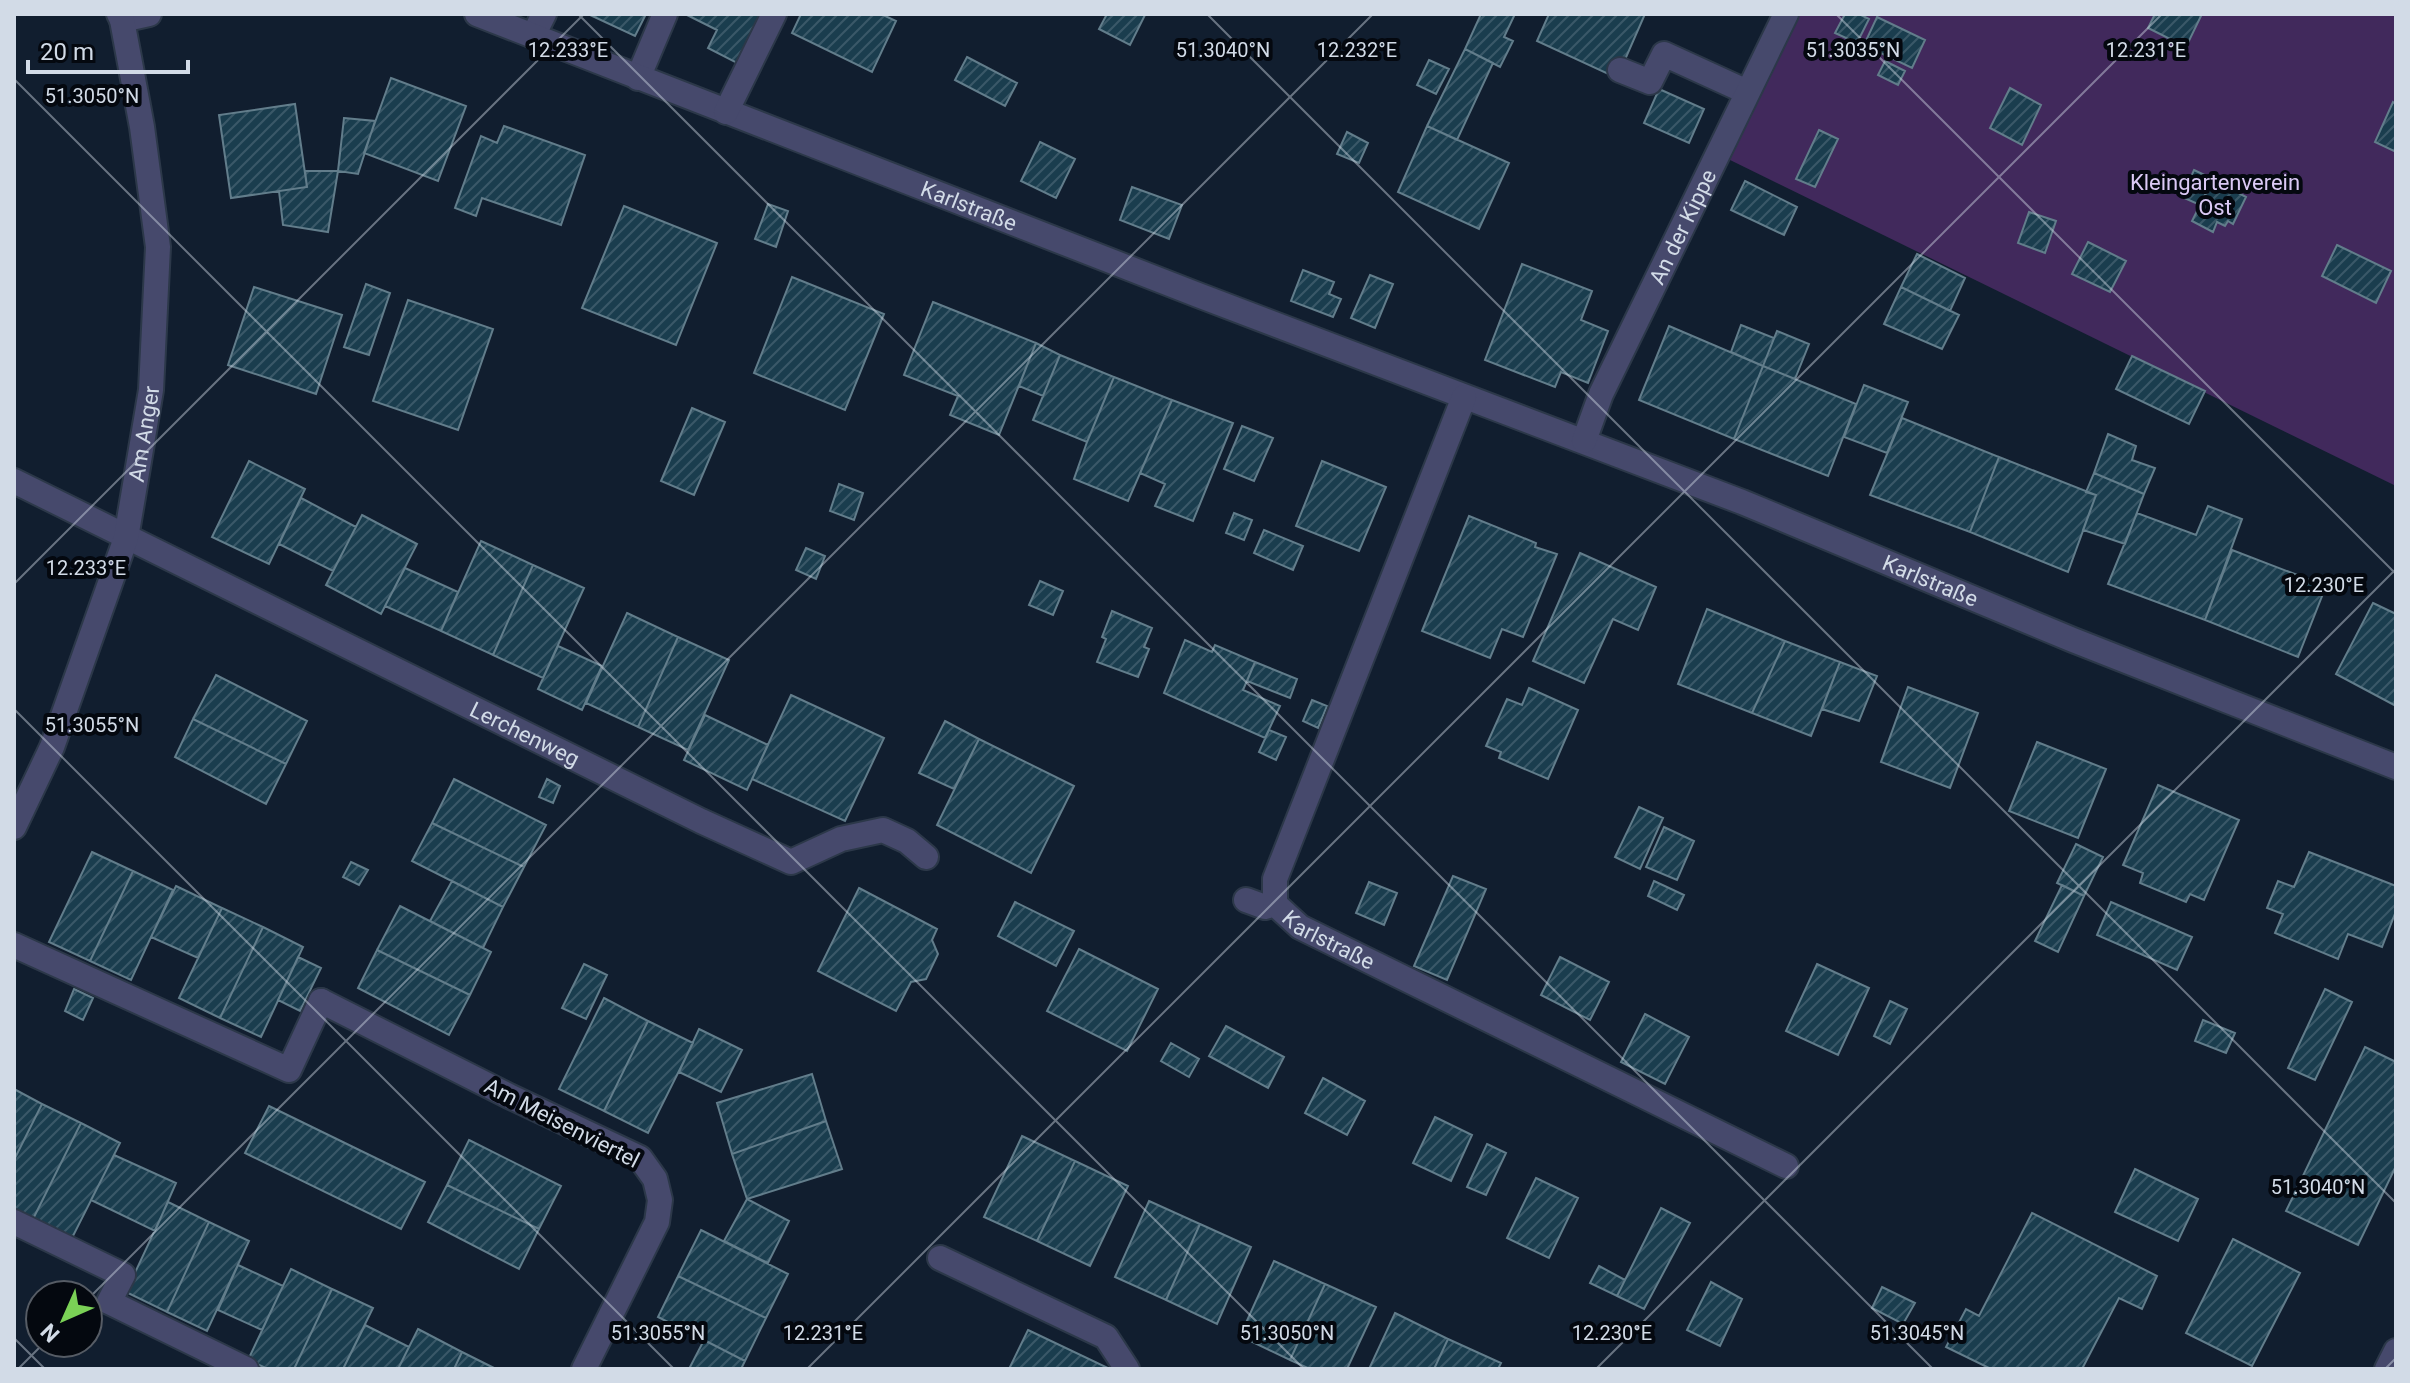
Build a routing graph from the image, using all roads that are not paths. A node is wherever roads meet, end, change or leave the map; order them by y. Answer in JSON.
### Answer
{"nodes":[{"id":1,"x":149,"y":14,"type":"edge"},
{"id":2,"x":477,"y":14,"type":"edge"},
{"id":3,"x":665,"y":14,"type":"edge"},
{"id":4,"x":774,"y":14,"type":"edge"},
{"id":5,"x":1786,"y":14,"type":"edge"},
{"id":6,"x":120,"y":17,"type":"edge"},
{"id":7,"x":539,"y":25,"type":"edge"},
{"id":8,"x":1620,"y":70,"type":"dead end"},
{"id":9,"x":638,"y":78,"type":"junction"},
{"id":10,"x":1747,"y":92,"type":"junction"},
{"id":11,"x":726,"y":112,"type":"junction"},
{"id":12,"x":1464,"y":397,"type":"junction"},
{"id":13,"x":1584,"y":441,"type":"junction"},
{"id":14,"x":14,"y":481,"type":"edge"},
{"id":15,"x":126,"y":538,"type":"junction"},
{"id":16,"x":2396,"y":767,"type":"edge"},
{"id":17,"x":14,"y":827,"type":"edge"},
{"id":18,"x":926,"y":857,"type":"dead end"},
{"id":19,"x":1246,"y":900,"type":"dead end"},
{"id":20,"x":1275,"y":904,"type":"junction"},
{"id":21,"x":14,"y":945,"type":"edge"},
{"id":22,"x":1786,"y":1166,"type":"dead end"},
{"id":23,"x":14,"y":1222,"type":"edge"},
{"id":24,"x":940,"y":1258,"type":"dead end"},
{"id":25,"x":2396,"y":1351,"type":"edge"},
{"id":26,"x":246,"y":1369,"type":"edge"},
{"id":27,"x":584,"y":1369,"type":"edge"},
{"id":28,"x":1127,"y":1369,"type":"edge"},
{"id":29,"x":2387,"y":1369,"type":"edge"}],
"edges":[{"from":1,"to":6,"type":"street"},
{"from":2,"to":7,"type":"street","name":"Karlstraße"},
{"from":3,"to":9,"type":"street"},
{"from":4,"to":11,"type":"street"},
{"from":5,"to":10,"type":"street","name":"An der Kippe"},
{"from":6,"to":15,"type":"street","name":"Am Anger"},
{"from":7,"to":9,"type":"street","name":"Karlstraße"},
{"from":8,"to":10,"type":"street"},
{"from":9,"to":11,"type":"street","name":"Karlstraße"},
{"from":10,"to":13,"type":"street","name":"An der Kippe"},
{"from":11,"to":12,"type":"street","name":"Karlstraße"},
{"from":12,"to":13,"type":"street","name":"Karlstraße"},
{"from":12,"to":20,"type":"street","name":"Karlstraße"},
{"from":13,"to":16,"type":"street","name":"Karlstraße"},
{"from":14,"to":15,"type":"street"},
{"from":15,"to":17,"type":"street","name":"Am Anger"},
{"from":15,"to":18,"type":"street","name":"Lerchenweg"},
{"from":19,"to":20,"type":"street"},
{"from":20,"to":22,"type":"street","name":"Karlstraße"},
{"from":21,"to":27,"type":"street","name":"Am Meisenviertel"},
{"from":23,"to":26,"type":"street"},
{"from":24,"to":28,"type":"street"},
{"from":25,"to":29,"type":"street"}]}
